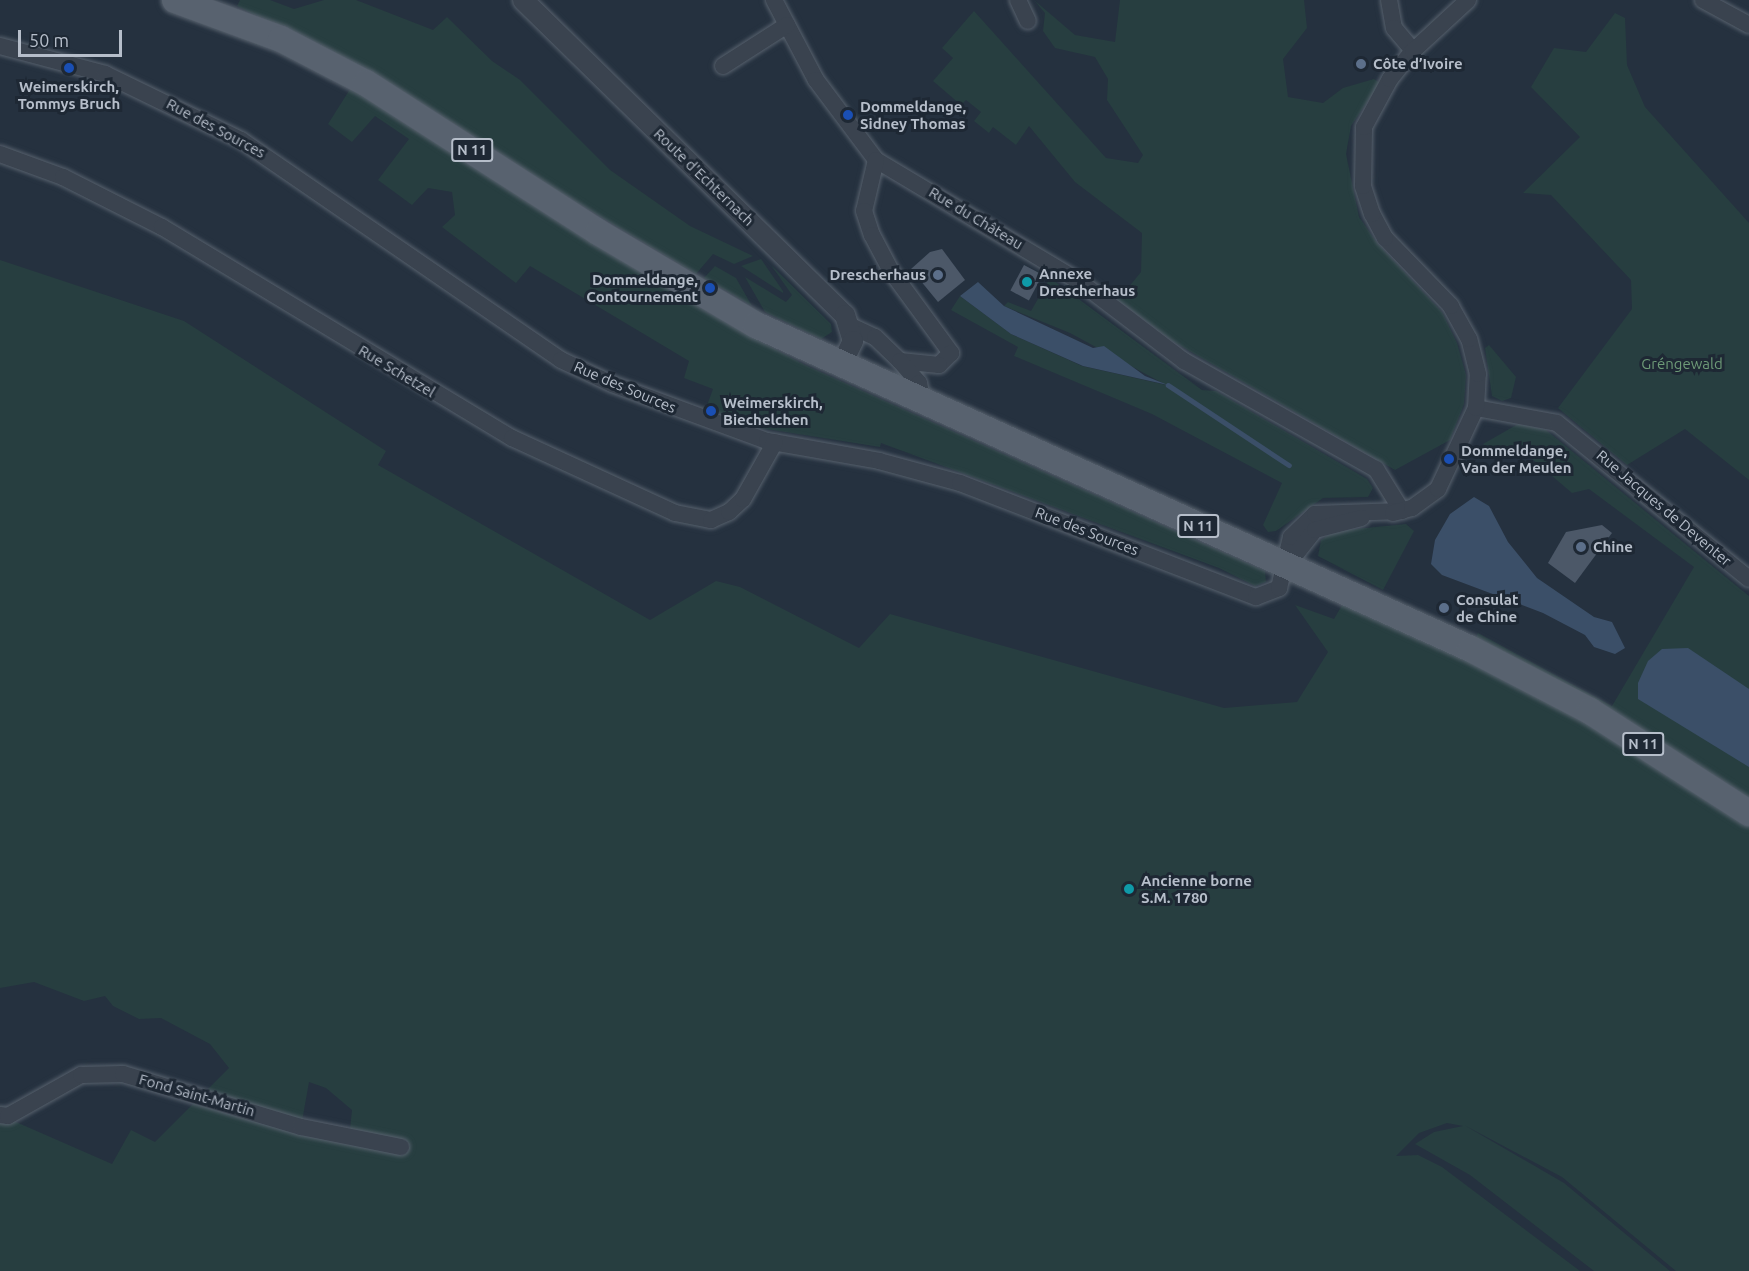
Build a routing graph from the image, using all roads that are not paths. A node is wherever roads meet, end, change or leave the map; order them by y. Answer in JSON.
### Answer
{"nodes":[{"id":1,"x":175,"y":0,"type":"edge"},
{"id":2,"x":523,"y":0,"type":"edge"},
{"id":3,"x":774,"y":0,"type":"edge"},
{"id":4,"x":1018,"y":0,"type":"edge"},
{"id":5,"x":1389,"y":0,"type":"edge"},
{"id":6,"x":1468,"y":0,"type":"edge"},
{"id":7,"x":1703,"y":0,"type":"edge"},
{"id":8,"x":1028,"y":21,"type":"dead end"},
{"id":9,"x":787,"y":25,"type":"junction"},
{"id":10,"x":1749,"y":25,"type":"edge"},
{"id":11,"x":0,"y":46,"type":"edge"},
{"id":12,"x":1413,"y":51,"type":"junction"},
{"id":13,"x":723,"y":66,"type":"dead end"},
{"id":14,"x":0,"y":154,"type":"edge"},
{"id":15,"x":876,"y":160,"type":"junction"},
{"id":16,"x":851,"y":326,"type":"junction"},
{"id":17,"x":900,"y":361,"type":"junction"},
{"id":18,"x":841,"y":366,"type":"junction"},
{"id":19,"x":923,"y":404,"type":"junction"},
{"id":20,"x":1476,"y":408,"type":"junction"},
{"id":21,"x":775,"y":442,"type":"junction"},
{"id":22,"x":1402,"y":511,"type":"junction"},
{"id":23,"x":1287,"y":564,"type":"junction"},
{"id":24,"x":1749,"y":579,"type":"edge"},
{"id":25,"x":1749,"y":813,"type":"edge"},
{"id":26,"x":0,"y":1115,"type":"edge"},
{"id":27,"x":401,"y":1147,"type":"dead end"}],
"edges":[{"from":1,"to":18,"type":"main road","number":"N 11"},
{"from":2,"to":16,"type":"street","name":"Route d'Echternach"},
{"from":3,"to":9,"type":"street","name":"Rue du Château"},
{"from":4,"to":8,"type":"street"},
{"from":5,"to":12,"type":"street"},
{"from":6,"to":12,"type":"street"},
{"from":7,"to":10,"type":"street"},
{"from":9,"to":13,"type":"street"},
{"from":9,"to":15,"type":"street","name":"Rue du Château"},
{"from":11,"to":21,"type":"street","name":"Rue des Sources"},
{"from":12,"to":20,"type":"street"},
{"from":14,"to":21,"type":"street","name":"Rue Schetzel"},
{"from":15,"to":17,"type":"street"},
{"from":15,"to":22,"type":"street","name":"Rue du Château"},
{"from":16,"to":17,"type":"street"},
{"from":16,"to":18,"type":"street"},
{"from":17,"to":19,"type":"street"},
{"from":18,"to":19,"type":"main road","number":"N 11"},
{"from":19,"to":23,"type":"main road","number":"N 11"},
{"from":20,"to":22,"type":"street"},
{"from":20,"to":24,"type":"street","name":"Rue Jacques de Deventer"},
{"from":21,"to":23,"type":"street","name":"Rue des Sources"},
{"from":22,"to":23,"type":"street"},
{"from":23,"to":25,"type":"main road","number":"N 11"},
{"from":26,"to":27,"type":"street","name":"Fond Saint-Martin"}]}
